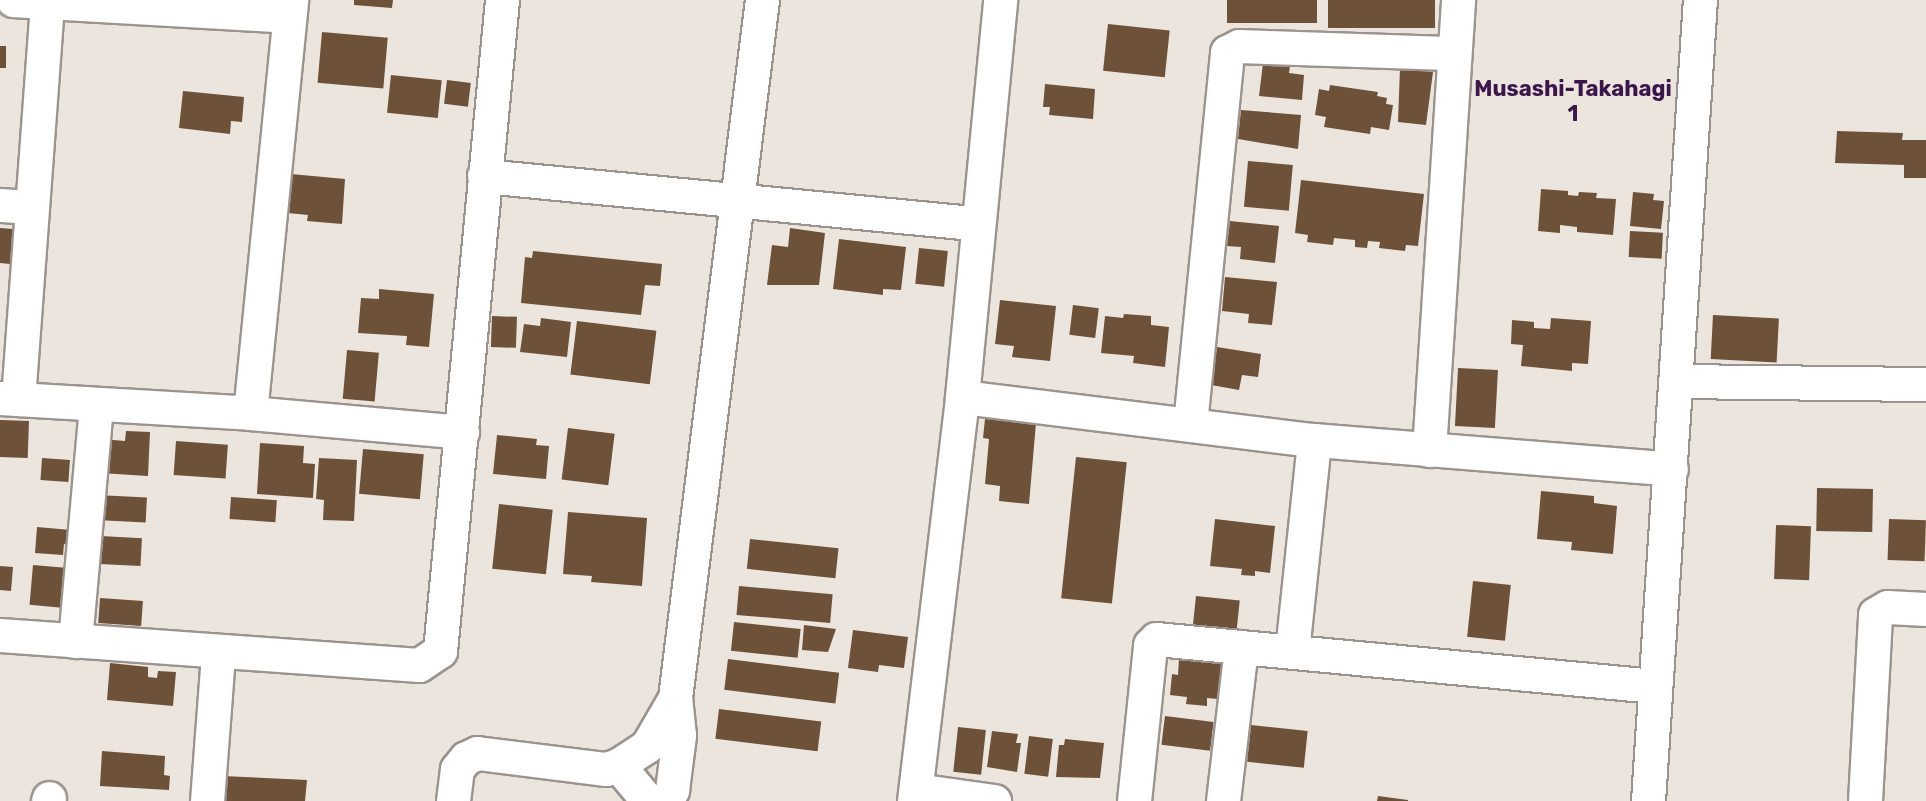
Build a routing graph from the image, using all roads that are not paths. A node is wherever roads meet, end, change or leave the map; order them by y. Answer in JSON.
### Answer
{"nodes":[{"id":1,"x":13,"y":0,"type":"edge"},
{"id":2,"x":502,"y":0,"type":"edge"},
{"id":3,"x":762,"y":0,"type":"edge"},
{"id":4,"x":1000,"y":0,"type":"edge"},
{"id":5,"x":1458,"y":0,"type":"edge"},
{"id":6,"x":1700,"y":0,"type":"edge"},
{"id":7,"x":47,"y":2,"type":"junction"},
{"id":8,"x":290,"y":8,"type":"edge"},
{"id":9,"x":1454,"y":53,"type":"junction"},
{"id":10,"x":484,"y":176,"type":"junction"},
{"id":11,"x":737,"y":203,"type":"junction"},
{"id":12,"x":15,"y":206,"type":"edge"},
{"id":13,"x":978,"y":224,"type":"junction"},
{"id":14,"x":1677,"y":381,"type":"junction"},
{"id":15,"x":1926,"y":384,"type":"edge"},
{"id":16,"x":962,"y":397,"type":"junction"},
{"id":17,"x":9,"y":399,"type":"edge"},
{"id":18,"x":96,"y":405,"type":"junction"},
{"id":19,"x":250,"y":413,"type":"junction"},
{"id":20,"x":1190,"y":424,"type":"junction"},
{"id":21,"x":462,"y":432,"type":"junction"},
{"id":22,"x":1314,"y":440,"type":"junction"},
{"id":23,"x":1429,"y":450,"type":"junction"},
{"id":24,"x":1671,"y":469,"type":"junction"},
{"id":25,"x":1926,"y":609,"type":"edge"},
{"id":26,"x":0,"y":635,"type":"edge"},
{"id":27,"x":75,"y":641,"type":"junction"},
{"id":28,"x":1241,"y":647,"type":"junction"},
{"id":29,"x":1292,"y":651,"type":"junction"},
{"id":30,"x":218,"y":653,"type":"junction"},
{"id":31,"x":1654,"y":686,"type":"junction"},
{"id":32,"x":675,"y":698,"type":"junction"},
{"id":33,"x":618,"y":765,"type":"junction"},
{"id":34,"x":915,"y":796,"type":"edge"},
{"id":35,"x":207,"y":801,"type":"edge"},
{"id":36,"x":453,"y":801,"type":"edge"},
{"id":37,"x":648,"y":801,"type":"edge"},
{"id":38,"x":666,"y":801,"type":"edge"},
{"id":39,"x":994,"y":801,"type":"edge"},
{"id":40,"x":1134,"y":801,"type":"edge"},
{"id":41,"x":1223,"y":801,"type":"edge"},
{"id":42,"x":1648,"y":801,"type":"edge"},
{"id":43,"x":1865,"y":801,"type":"edge"}],
"edges":[{"from":1,"to":7,"type":"street"},
{"from":2,"to":10,"type":"street"},
{"from":3,"to":11,"type":"street"},
{"from":4,"to":13,"type":"street"},
{"from":5,"to":9,"type":"street"},
{"from":6,"to":14,"type":"street"},
{"from":7,"to":8,"type":"street"},
{"from":7,"to":12,"type":"street"},
{"from":8,"to":19,"type":"street"},
{"from":9,"to":20,"type":"street"},
{"from":9,"to":23,"type":"street"},
{"from":10,"to":11,"type":"street"},
{"from":10,"to":21,"type":"street"},
{"from":11,"to":13,"type":"street"},
{"from":11,"to":32,"type":"street"},
{"from":12,"to":17,"type":"street"},
{"from":13,"to":16,"type":"street"},
{"from":14,"to":15,"type":"street"},
{"from":14,"to":24,"type":"street"},
{"from":16,"to":20,"type":"street"},
{"from":16,"to":34,"type":"street"},
{"from":17,"to":18,"type":"street"},
{"from":18,"to":19,"type":"street"},
{"from":18,"to":27,"type":"street"},
{"from":19,"to":21,"type":"street"},
{"from":20,"to":22,"type":"street"},
{"from":21,"to":30,"type":"street"},
{"from":22,"to":23,"type":"street"},
{"from":22,"to":29,"type":"street"},
{"from":23,"to":24,"type":"street"},
{"from":24,"to":31,"type":"street"},
{"from":25,"to":43,"type":"street"},
{"from":26,"to":27,"type":"street"},
{"from":27,"to":30,"type":"street"},
{"from":28,"to":29,"type":"street"},
{"from":28,"to":40,"type":"street"},
{"from":28,"to":41,"type":"street"},
{"from":29,"to":31,"type":"street"},
{"from":30,"to":35,"type":"street"},
{"from":31,"to":42,"type":"street"},
{"from":32,"to":33,"type":"street"},
{"from":32,"to":38,"type":"street"},
{"from":33,"to":36,"type":"street"},
{"from":33,"to":37,"type":"street"},
{"from":34,"to":39,"type":"street"}]}
